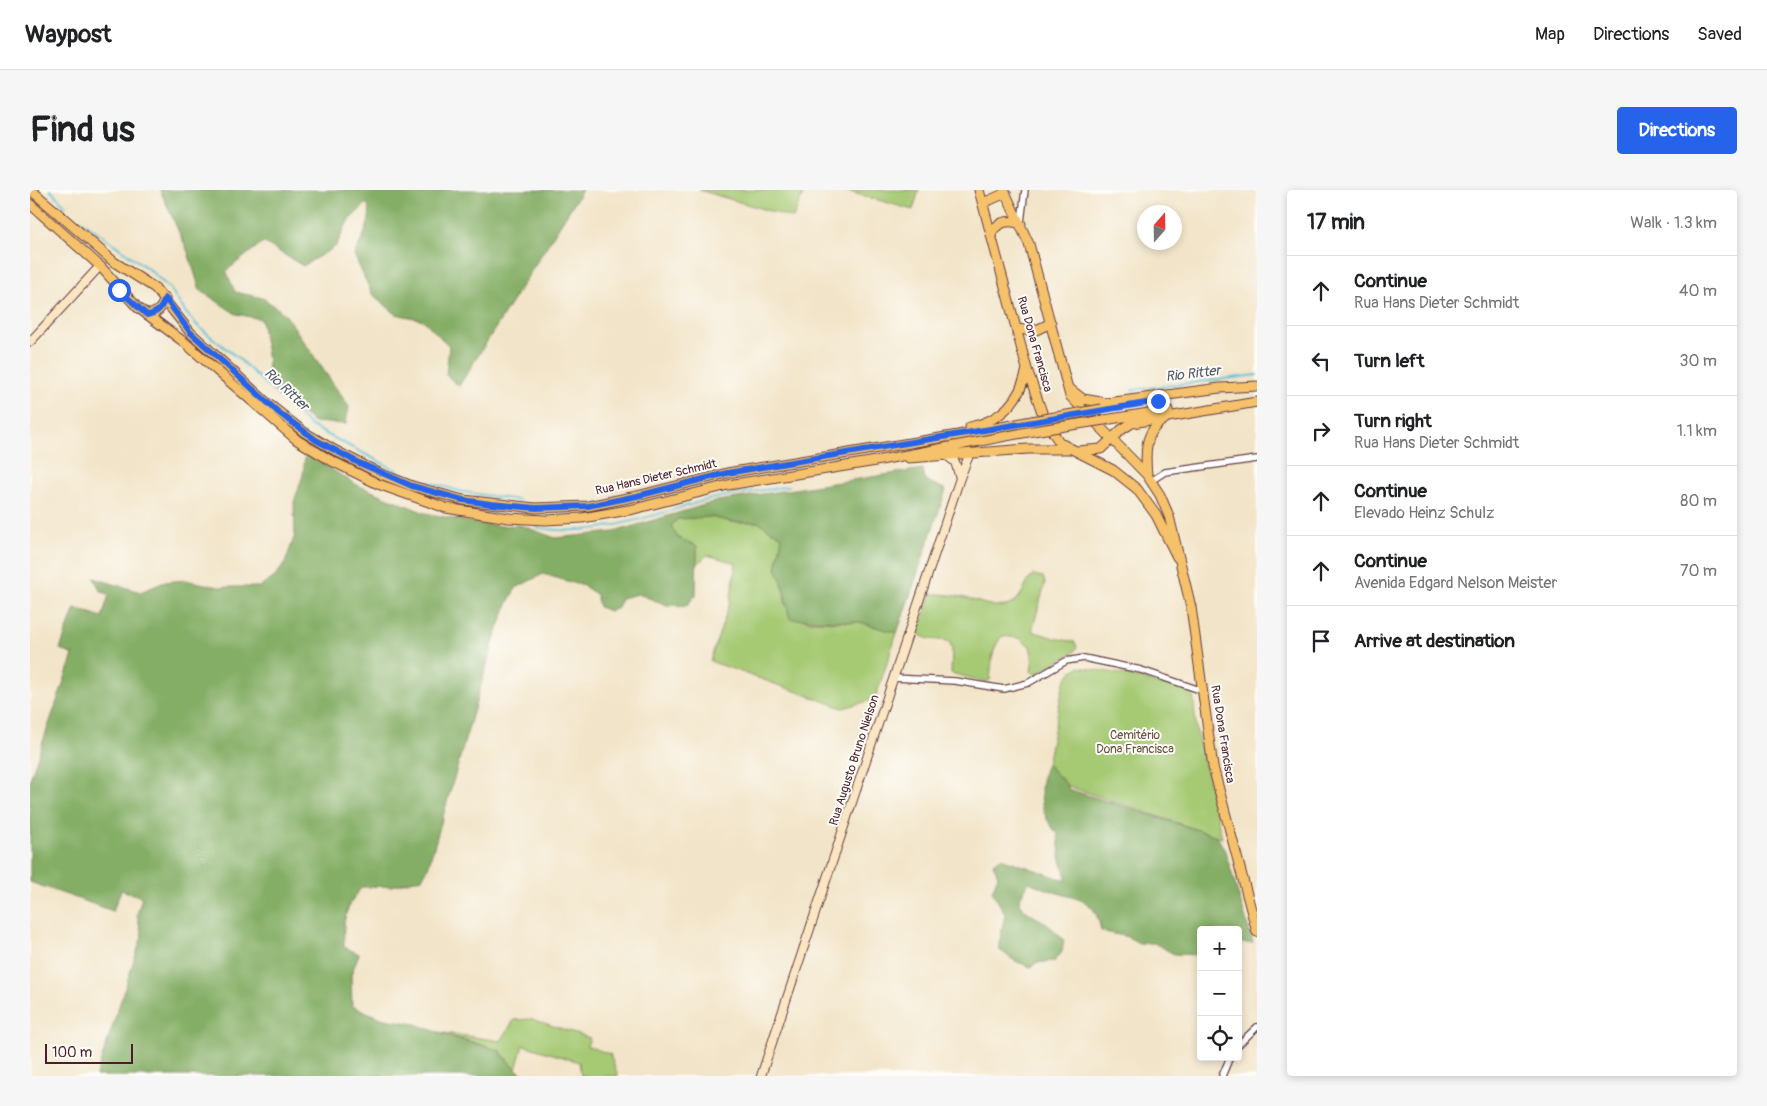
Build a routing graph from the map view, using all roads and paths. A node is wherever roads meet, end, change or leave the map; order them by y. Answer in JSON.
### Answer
{"nodes":[{"id":1,"x":31,"y":190,"type":"edge"},
{"id":2,"x":979,"y":190,"type":"edge"},
{"id":3,"x":1025,"y":190,"type":"edge"},
{"id":4,"x":1007,"y":191,"type":"edge"},
{"id":5,"x":983,"y":203,"type":"junction"},
{"id":6,"x":30,"y":204,"type":"edge"},
{"id":7,"x":1021,"y":224,"type":"junction"},
{"id":8,"x":991,"y":234,"type":"junction"},
{"id":9,"x":100,"y":266,"type":"junction"},
{"id":10,"x":165,"y":298,"type":"junction"},
{"id":11,"x":147,"y":315,"type":"junction"},
{"id":12,"x":1051,"y":323,"type":"junction"},
{"id":13,"x":1016,"y":329,"type":"junction"},
{"id":14,"x":30,"y":342,"type":"edge"},
{"id":15,"x":1027,"y":369,"type":"junction"},
{"id":16,"x":1065,"y":383,"type":"junction"},
{"id":17,"x":1257,"y":387,"type":"edge"},
{"id":18,"x":1257,"y":398,"type":"edge"},
{"id":19,"x":1257,"y":402,"type":"edge"},
{"id":20,"x":1175,"y":415,"type":"junction"},
{"id":21,"x":1111,"y":438,"type":"junction"},
{"id":22,"x":869,"y":450,"type":"junction"},
{"id":23,"x":1071,"y":450,"type":"junction"},
{"id":24,"x":970,"y":453,"type":"junction"},
{"id":25,"x":946,"y":455,"type":"junction"},
{"id":26,"x":1257,"y":459,"type":"edge"},
{"id":27,"x":870,"y":462,"type":"junction"},
{"id":28,"x":960,"y":478,"type":"junction"},
{"id":29,"x":1149,"y":478,"type":"junction"},
{"id":30,"x":1137,"y":489,"type":"junction"},
{"id":31,"x":1181,"y":566,"type":"junction"},
{"id":32,"x":893,"y":678,"type":"junction"},
{"id":33,"x":1204,"y":691,"type":"junction"},
{"id":34,"x":1257,"y":932,"type":"edge"},
{"id":35,"x":1257,"y":1027,"type":"edge"},
{"id":36,"x":1242,"y":1041,"type":"edge"},
{"id":37,"x":1228,"y":1061,"type":"edge"},
{"id":38,"x":762,"y":1076,"type":"edge"},
{"id":39,"x":1222,"y":1076,"type":"edge"}],
"edges":[{"from":1,"to":10,"type":"main road","name":"Rua Hans Dieter Schmidt"},
{"from":2,"to":5,"type":"main road","name":"Rua Dona Francisca"},
{"from":3,"to":7,"type":"street"},
{"from":4,"to":5,"type":"main road"},
{"from":4,"to":7,"type":"main road","name":"Rua Dona Francisca"},
{"from":5,"to":8,"type":"main road","name":"Rua Dona Francisca"},
{"from":6,"to":9,"type":"main road","name":"Rua Hans Dieter Schmidt"},
{"from":7,"to":8,"type":"main road"},
{"from":7,"to":12,"type":"main road","name":"Rua Dona Francisca"},
{"from":8,"to":13,"type":"main road","name":"Rua Dona Francisca"},
{"from":9,"to":11,"type":"main road","name":"Rua Hans Dieter Schmidt"},
{"from":9,"to":14,"type":"main road"},
{"from":10,"to":11,"type":"main road"},
{"from":10,"to":22,"type":"main road","name":"Rua Hans Dieter Schmidt"},
{"from":11,"to":27,"type":"main road","name":"Rua Hans Dieter Schmidt"},
{"from":12,"to":13,"type":"main road"},
{"from":12,"to":16,"type":"main road","name":"Rua Dona Francisca"},
{"from":13,"to":15,"type":"main road","name":"Rua Dona Francisca"},
{"from":15,"to":22,"type":"main road"},
{"from":15,"to":23,"type":"main road","name":"Rua Dona Francisca"},
{"from":16,"to":17,"type":"main road"},
{"from":16,"to":21,"type":"main road","name":"Rua Dona Francisca"},
{"from":17,"to":22,"type":"main road","name":"Rua Hans Dieter Schmidt","bridge":true},
{"from":18,"to":27,"type":"main road","name":"Rua Hans Dieter Schmidt","bridge":true},
{"from":19,"to":20,"type":"main road"},
{"from":20,"to":21,"type":"main road"},
{"from":20,"to":29,"type":"main road"},
{"from":21,"to":23,"type":"main road"},
{"from":21,"to":29,"type":"main road","name":"Rua Dona Francisca"},
{"from":23,"to":24,"type":"main road"},
{"from":23,"to":30,"type":"main road","name":"Rua Dona Francisca"},
{"from":24,"to":25,"type":"main road"},
{"from":24,"to":28,"type":"main road","name":"Rua Augusto Bruno Nielson"},
{"from":25,"to":27,"type":"main road"},
{"from":25,"to":28,"type":"main road"},
{"from":26,"to":29,"type":"street"},
{"from":28,"to":32,"type":"main road","name":"Rua Augusto Bruno Nielson"},
{"from":29,"to":30,"type":"main road"},
{"from":29,"to":31,"type":"main road","name":"Rua Dona Francisca"},
{"from":30,"to":31,"type":"main road","name":"Rua Dona Francisca"},
{"from":31,"to":33,"type":"main road","name":"Rua Dona Francisca"},
{"from":32,"to":33,"type":"street"},
{"from":32,"to":38,"type":"main road","name":"Rua Augusto Bruno Nielson"},
{"from":33,"to":34,"type":"main road","name":"Rua Dona Francisca"},
{"from":35,"to":36,"type":"street"},
{"from":37,"to":39,"type":"street"}]}
